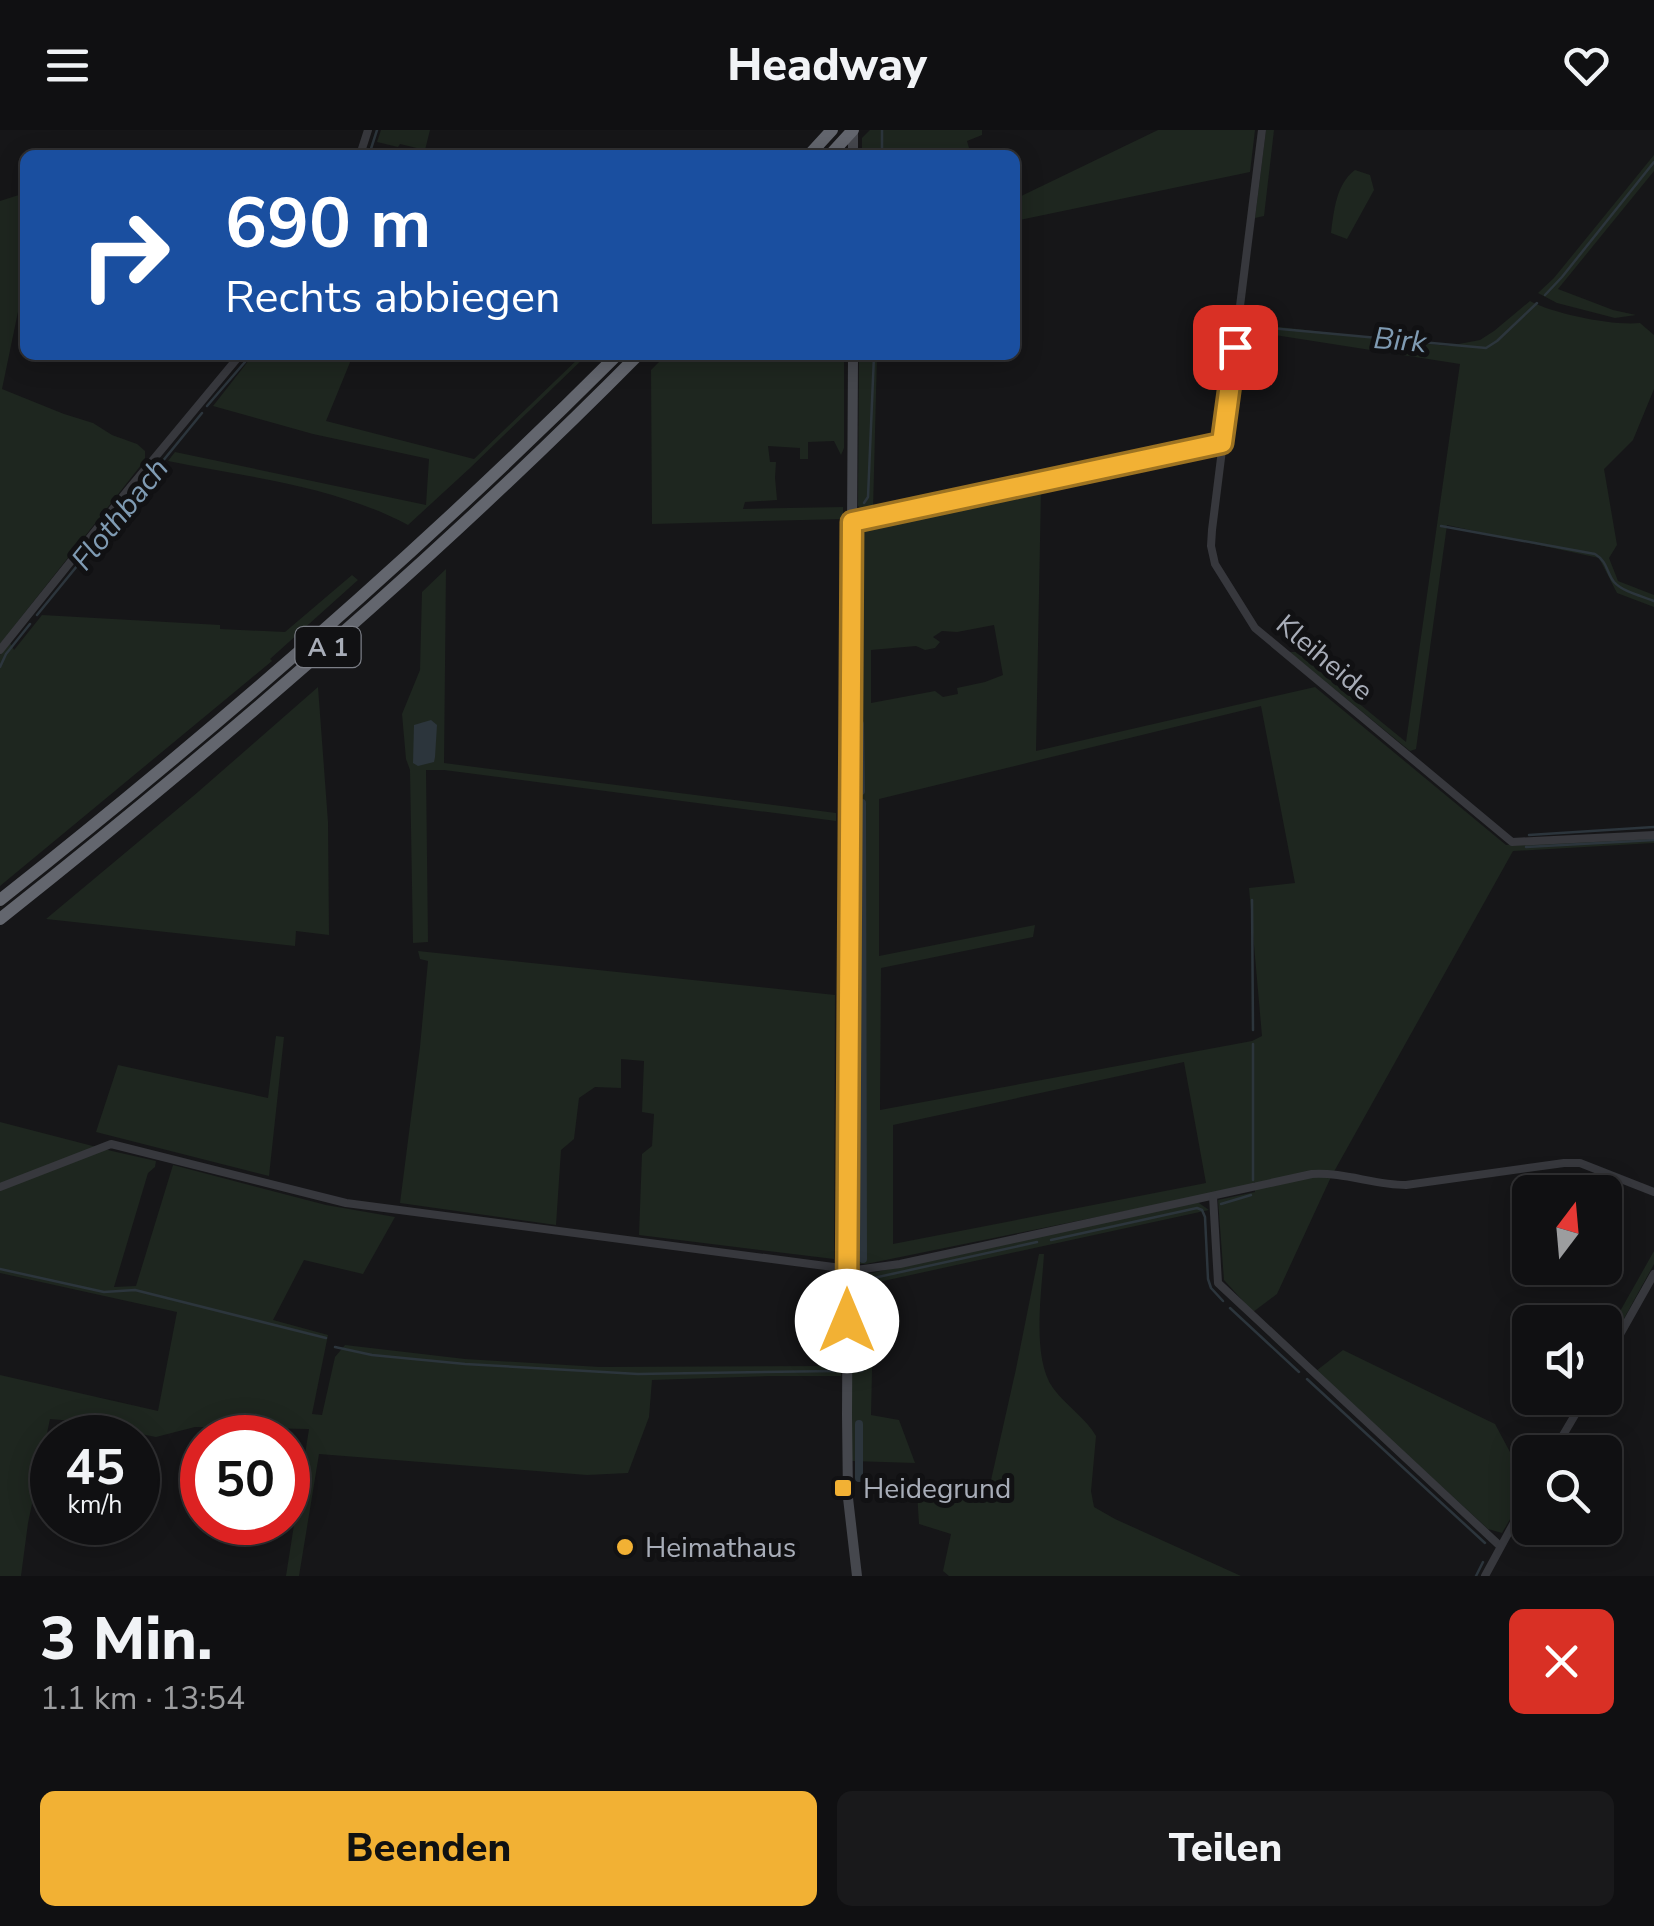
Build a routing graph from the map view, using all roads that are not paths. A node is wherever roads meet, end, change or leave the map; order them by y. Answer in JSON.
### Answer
{"nodes":[{"id":1,"x":832,"y":130,"type":"edge"},
{"id":2,"x":853,"y":130,"type":"edge"},
{"id":3,"x":1262,"y":130,"type":"edge"},
{"id":4,"x":814,"y":150,"type":"edge"},
{"id":5,"x":835,"y":150,"type":"edge"},
{"id":6,"x":236,"y":360,"type":"edge"},
{"id":7,"x":611,"y":360,"type":"edge"},
{"id":8,"x":633,"y":360,"type":"edge"},
{"id":9,"x":853,"y":360,"type":"edge"},
{"id":10,"x":1222,"y":443,"type":"junction"},
{"id":11,"x":852,"y":522,"type":"junction"},
{"id":12,"x":0,"y":650,"type":"edge"},
{"id":13,"x":1654,"y":834,"type":"edge"},
{"id":14,"x":0,"y":900,"type":"edge"},
{"id":15,"x":0,"y":919,"type":"edge"},
{"id":16,"x":0,"y":1187,"type":"edge"},
{"id":17,"x":1654,"y":1192,"type":"edge"},
{"id":18,"x":1213,"y":1196,"type":"junction"},
{"id":19,"x":847,"y":1270,"type":"junction"},
{"id":20,"x":1654,"y":1274,"type":"edge"},
{"id":21,"x":1622,"y":1331,"type":"edge"},
{"id":22,"x":1512,"y":1525,"type":"edge"},
{"id":23,"x":1500,"y":1546,"type":"junction"},
{"id":24,"x":858,"y":1576,"type":"edge"},
{"id":25,"x":1486,"y":1576,"type":"edge"}],
"edges":[{"from":1,"to":4,"type":"highway"},
{"from":2,"to":5,"type":"highway"},
{"from":3,"to":10,"type":"street","name":"Kleiheide"},
{"from":6,"to":12,"type":"street"},
{"from":7,"to":14,"type":"highway","number":"A 1"},
{"from":8,"to":15,"type":"highway","number":"A 1"},
{"from":9,"to":11,"type":"main road"},
{"from":10,"to":11,"type":"street"},
{"from":10,"to":13,"type":"street","name":"Kleiheide"},
{"from":11,"to":19,"type":"main road"},
{"from":16,"to":19,"type":"street"},
{"from":17,"to":18,"type":"street"},
{"from":18,"to":19,"type":"street"},
{"from":18,"to":23,"type":"street"},
{"from":19,"to":24,"type":"main road"},
{"from":20,"to":21,"type":"street"},
{"from":22,"to":23,"type":"street"},
{"from":23,"to":25,"type":"street"}]}
